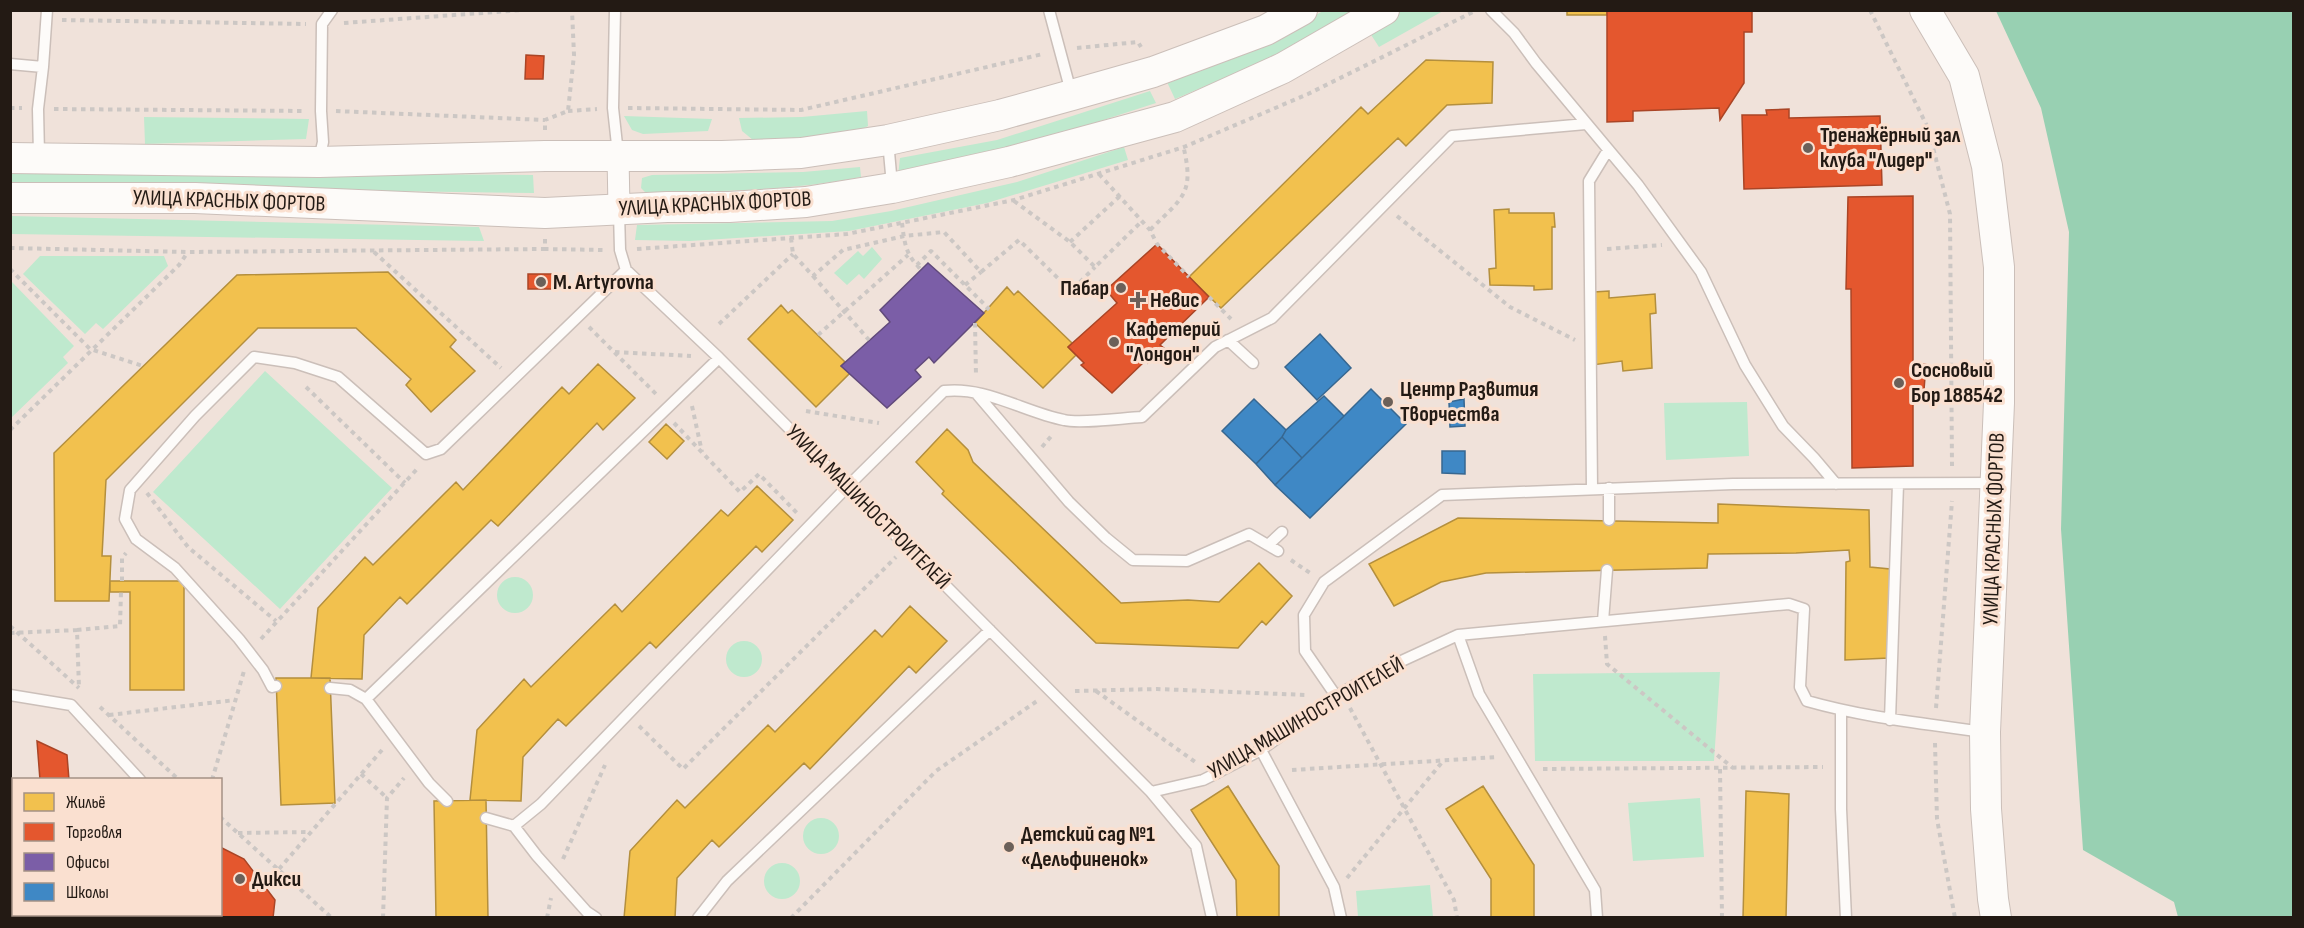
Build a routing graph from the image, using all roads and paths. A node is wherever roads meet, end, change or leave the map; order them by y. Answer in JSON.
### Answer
{"nodes":[{"id":1,"x":332,"y":10,"type":"edge"},
{"id":2,"x":523,"y":10,"type":"edge"},
{"id":3,"x":615,"y":10,"type":"edge"},
{"id":4,"x":1049,"y":10,"type":"edge"},
{"id":5,"x":1302,"y":10,"type":"edge"},
{"id":6,"x":1384,"y":10,"type":"edge"},
{"id":7,"x":1491,"y":10,"type":"edge"},
{"id":8,"x":1870,"y":10,"type":"edge"},
{"id":9,"x":1925,"y":10,"type":"edge"},
{"id":10,"x":47,"y":15,"type":"edge"},
{"id":11,"x":322,"y":24,"type":"junction"},
{"id":12,"x":1060,"y":50,"type":"junction"},
{"id":13,"x":10,"y":64,"type":"edge"},
{"id":14,"x":43,"y":67,"type":"junction"},
{"id":15,"x":1153,"y":72,"type":"junction"},
{"id":16,"x":1072,"y":95,"type":"junction"},
{"id":17,"x":10,"y":108,"type":"edge"},
{"id":18,"x":613,"y":108,"type":"junction"},
{"id":19,"x":38,"y":109,"type":"junction"},
{"id":20,"x":321,"y":111,"type":"junction"},
{"id":21,"x":567,"y":111,"type":"dead end"},
{"id":22,"x":1175,"y":117,"type":"junction"},
{"id":23,"x":545,"y":120,"type":"dead end"},
{"id":24,"x":1586,"y":124,"type":"junction"},
{"id":25,"x":888,"y":140,"type":"junction"},
{"id":26,"x":1608,"y":150,"type":"junction"},
{"id":27,"x":618,"y":156,"type":"junction"},
{"id":28,"x":25,"y":158,"type":"edge"},
{"id":29,"x":319,"y":162,"type":"junction"},
{"id":30,"x":1099,"y":174,"type":"dead end"},
{"id":31,"x":892,"y":188,"type":"junction"},
{"id":32,"x":1120,"y":196,"type":"junction"},
{"id":33,"x":10,"y":198,"type":"edge"},
{"id":34,"x":1014,"y":200,"type":"dead end"},
{"id":35,"x":1384,"y":205,"type":"junction"},
{"id":36,"x":619,"y":209,"type":"junction"},
{"id":37,"x":1142,"y":221,"type":"junction"},
{"id":38,"x":902,"y":223,"type":"dead end"},
{"id":39,"x":1150,"y":230,"type":"junction"},
{"id":40,"x":904,"y":236,"type":"junction"},
{"id":41,"x":791,"y":238,"type":"dead end"},
{"id":42,"x":1070,"y":242,"type":"junction"},
{"id":43,"x":1681,"y":243,"type":"junction"},
{"id":44,"x":10,"y":248,"type":"edge"},
{"id":45,"x":545,"y":249,"type":"dead end"},
{"id":46,"x":1589,"y":251,"type":"junction"},
{"id":47,"x":188,"y":252,"type":"junction"},
{"id":48,"x":374,"y":252,"type":"junction"},
{"id":49,"x":793,"y":254,"type":"junction"},
{"id":50,"x":908,"y":255,"type":"junction"},
{"id":51,"x":917,"y":265,"type":"junction"},
{"id":52,"x":1095,"y":267,"type":"junction"},
{"id":53,"x":10,"y":269,"type":"edge"},
{"id":54,"x":626,"y":270,"type":"junction"},
{"id":55,"x":921,"y":270,"type":"dead end"},
{"id":56,"x":981,"y":272,"type":"junction"},
{"id":57,"x":813,"y":276,"type":"junction"},
{"id":58,"x":1189,"y":277,"type":"dead end"},
{"id":59,"x":965,"y":285,"type":"junction"},
{"id":60,"x":1209,"y":297,"type":"dead end"},
{"id":61,"x":843,"y":311,"type":"junction"},
{"id":62,"x":984,"y":313,"type":"dead end"},
{"id":63,"x":578,"y":316,"type":"junction"},
{"id":64,"x":975,"y":323,"type":"dead end"},
{"id":65,"x":719,"y":324,"type":"dead end"},
{"id":66,"x":1244,"y":332,"type":"junction"},
{"id":67,"x":818,"y":335,"type":"dead end"},
{"id":68,"x":869,"y":340,"type":"dead end"},
{"id":69,"x":1228,"y":340,"type":"junction"},
{"id":70,"x":1589,"y":347,"type":"junction"},
{"id":71,"x":90,"y":349,"type":"junction"},
{"id":72,"x":614,"y":352,"type":"junction"},
{"id":73,"x":719,"y":358,"type":"junction"},
{"id":74,"x":1253,"y":363,"type":"dead end"},
{"id":75,"x":143,"y":366,"type":"dead end"},
{"id":76,"x":512,"y":379,"type":"junction"},
{"id":77,"x":302,"y":382,"type":"dead end"},
{"id":78,"x":687,"y":388,"type":"junction"},
{"id":79,"x":976,"y":392,"type":"junction"},
{"id":80,"x":666,"y":409,"type":"junction"},
{"id":81,"x":806,"y":411,"type":"dead end"},
{"id":82,"x":1065,"y":421,"type":"junction"},
{"id":83,"x":879,"y":423,"type":"dead end"},
{"id":84,"x":10,"y":430,"type":"edge"},
{"id":85,"x":433,"y":452,"type":"junction"},
{"id":86,"x":702,"y":452,"type":"junction"},
{"id":87,"x":1032,"y":457,"type":"junction"},
{"id":88,"x":405,"y":483,"type":"junction"},
{"id":89,"x":1996,"y":483,"type":"junction"},
{"id":90,"x":1836,"y":484,"type":"junction"},
{"id":91,"x":1898,"y":484,"type":"junction"},
{"id":92,"x":1952,"y":484,"type":"junction"},
{"id":93,"x":154,"y":485,"type":"dead end"},
{"id":94,"x":847,"y":487,"type":"junction"},
{"id":95,"x":1592,"y":488,"type":"junction"},
{"id":96,"x":1608,"y":488,"type":"junction"},
{"id":97,"x":1951,"y":510,"type":"dead end"},
{"id":98,"x":1609,"y":520,"type":"dead end"},
{"id":99,"x":810,"y":526,"type":"junction"},
{"id":100,"x":1282,"y":532,"type":"dead end"},
{"id":101,"x":136,"y":539,"type":"junction"},
{"id":102,"x":907,"y":546,"type":"junction"},
{"id":103,"x":1273,"y":548,"type":"junction"},
{"id":104,"x":1607,"y":570,"type":"dead end"},
{"id":105,"x":122,"y":581,"type":"dead end"},
{"id":106,"x":1324,"y":582,"type":"junction"},
{"id":107,"x":121,"y":592,"type":"dead end"},
{"id":108,"x":276,"y":621,"type":"junction"},
{"id":109,"x":1603,"y":621,"type":"junction"},
{"id":110,"x":77,"y":630,"type":"junction"},
{"id":111,"x":990,"y":630,"type":"junction"},
{"id":112,"x":10,"y":633,"type":"edge"},
{"id":113,"x":1458,"y":635,"type":"junction"},
{"id":114,"x":249,"y":652,"type":"junction"},
{"id":115,"x":276,"y":686,"type":"dead end"},
{"id":116,"x":330,"y":688,"type":"dead end"},
{"id":117,"x":79,"y":689,"type":"dead end"},
{"id":118,"x":1096,"y":691,"type":"junction"},
{"id":119,"x":1051,"y":692,"type":"junction"},
{"id":120,"x":10,"y":694,"type":"edge"},
{"id":121,"x":1339,"y":694,"type":"junction"},
{"id":122,"x":366,"y":699,"type":"junction"},
{"id":123,"x":235,"y":700,"type":"junction"},
{"id":124,"x":1841,"y":711,"type":"junction"},
{"id":125,"x":108,"y":715,"type":"dead end"},
{"id":126,"x":627,"y":715,"type":"junction"},
{"id":127,"x":1890,"y":720,"type":"junction"},
{"id":128,"x":1985,"y":732,"type":"junction"},
{"id":129,"x":394,"y":736,"type":"junction"},
{"id":130,"x":1261,"y":750,"type":"junction"},
{"id":131,"x":1516,"y":755,"type":"junction"},
{"id":132,"x":608,"y":758,"type":"dead end"},
{"id":133,"x":1443,"y":760,"type":"junction"},
{"id":134,"x":1380,"y":764,"type":"junction"},
{"id":135,"x":416,"y":766,"type":"junction"},
{"id":136,"x":1841,"y":766,"type":"junction"},
{"id":137,"x":1733,"y":768,"type":"junction"},
{"id":138,"x":1719,"y":769,"type":"junction"},
{"id":139,"x":1524,"y":770,"type":"junction"},
{"id":140,"x":1290,"y":771,"type":"dead end"},
{"id":141,"x":361,"y":774,"type":"junction"},
{"id":142,"x":1213,"y":775,"type":"junction"},
{"id":143,"x":138,"y":778,"type":"edge"},
{"id":144,"x":213,"y":778,"type":"edge"},
{"id":145,"x":1151,"y":792,"type":"junction"},
{"id":146,"x":387,"y":798,"type":"junction"},
{"id":147,"x":447,"y":801,"type":"dead end"},
{"id":148,"x":1403,"y":807,"type":"junction"},
{"id":149,"x":486,"y":818,"type":"dead end"},
{"id":150,"x":222,"y":819,"type":"edge"},
{"id":151,"x":514,"y":826,"type":"junction"},
{"id":152,"x":311,"y":832,"type":"junction"},
{"id":153,"x":238,"y":833,"type":"junction"},
{"id":154,"x":279,"y":869,"type":"junction"},
{"id":155,"x":556,"y":877,"type":"junction"},
{"id":156,"x":1335,"y":892,"type":"junction"},
{"id":157,"x":332,"y":918,"type":"edge"},
{"id":158,"x":383,"y":918,"type":"edge"},
{"id":159,"x":596,"y":918,"type":"edge"},
{"id":160,"x":698,"y":918,"type":"edge"},
{"id":161,"x":791,"y":918,"type":"edge"},
{"id":162,"x":1212,"y":918,"type":"edge"},
{"id":163,"x":1341,"y":918,"type":"edge"},
{"id":164,"x":1456,"y":918,"type":"edge"},
{"id":165,"x":1597,"y":918,"type":"edge"},
{"id":166,"x":1722,"y":918,"type":"edge"},
{"id":167,"x":1846,"y":918,"type":"edge"},
{"id":168,"x":1996,"y":918,"type":"edge"}],
"edges":[{"from":1,"to":11,"type":"lane"},
{"from":2,"to":11,"type":"path"},
{"from":3,"to":18,"type":"lane"},
{"from":4,"to":12,"type":"lane"},
{"from":5,"to":15,"type":"street","name":"УЛИЦА КРАСНЫХ ФОРТОВ"},
{"from":6,"to":22,"type":"street","name":"УЛИЦА КРАСНЫХ ФОРТОВ"},
{"from":7,"to":24,"type":"lane"},
{"from":8,"to":92,"type":"path"},
{"from":9,"to":89,"type":"street","name":"УЛИЦА КРАСНЫХ ФОРТОВ"},
{"from":10,"to":11,"type":"path"},
{"from":10,"to":14,"type":"lane"},
{"from":11,"to":20,"type":"lane"},
{"from":12,"to":15,"type":"path"},
{"from":12,"to":16,"type":"lane"},
{"from":12,"to":18,"type":"path"},
{"from":13,"to":14,"type":"lane"},
{"from":14,"to":19,"type":"lane"},
{"from":15,"to":16,"type":"street","name":"УЛИЦА КРАСНЫХ ФОРТОВ"},
{"from":16,"to":25,"type":"street","name":"УЛИЦА КРАСНЫХ ФОРТОВ"},
{"from":17,"to":19,"type":"path"},
{"from":18,"to":21,"type":"path"},
{"from":18,"to":27,"type":"lane"},
{"from":19,"to":20,"type":"path"},
{"from":19,"to":28,"type":"lane"},
{"from":20,"to":23,"type":"path"},
{"from":20,"to":29,"type":"lane"},
{"from":22,"to":31,"type":"street","name":"УЛИЦА КРАСНЫХ ФОРТОВ"},
{"from":22,"to":39,"type":"path"},
{"from":24,"to":26,"type":"lane"},
{"from":24,"to":35,"type":"lane"},
{"from":25,"to":27,"type":"street","name":"УЛИЦА КРАСНЫХ ФОРТОВ"},
{"from":25,"to":31,"type":"lane"},
{"from":26,"to":43,"type":"lane"},
{"from":26,"to":46,"type":"lane"},
{"from":27,"to":29,"type":"street","name":"УЛИЦА КРАСНЫХ ФОРТОВ"},
{"from":27,"to":36,"type":"street"},
{"from":28,"to":29,"type":"street","name":"УЛИЦА КРАСНЫХ ФОРТОВ"},
{"from":30,"to":32,"type":"path"},
{"from":31,"to":36,"type":"street","name":"УЛИЦА КРАСНЫХ ФОРТОВ"},
{"from":32,"to":37,"type":"path"},
{"from":32,"to":42,"type":"path"},
{"from":33,"to":36,"type":"street","name":"УЛИЦА КРАСНЫХ ФОРТОВ"},
{"from":34,"to":42,"type":"path"},
{"from":35,"to":66,"type":"lane"},
{"from":35,"to":70,"type":"path"},
{"from":36,"to":54,"type":"lane"},
{"from":37,"to":39,"type":"path"},
{"from":37,"to":52,"type":"path"},
{"from":38,"to":40,"type":"path"},
{"from":39,"to":58,"type":"path"},
{"from":40,"to":50,"type":"path"},
{"from":40,"to":56,"type":"path"},
{"from":40,"to":57,"type":"path"},
{"from":41,"to":49,"type":"path"},
{"from":42,"to":52,"type":"path"},
{"from":43,"to":46,"type":"path"},
{"from":43,"to":90,"type":"lane"},
{"from":44,"to":47,"type":"path"},
{"from":45,"to":48,"type":"path"},
{"from":46,"to":70,"type":"lane"},
{"from":47,"to":48,"type":"path"},
{"from":47,"to":71,"type":"path"},
{"from":48,"to":76,"type":"path"},
{"from":49,"to":57,"type":"path"},
{"from":49,"to":65,"type":"path"},
{"from":50,"to":51,"type":"path"},
{"from":50,"to":61,"type":"path"},
{"from":51,"to":55,"type":"path"},
{"from":51,"to":59,"type":"path"},
{"from":52,"to":56,"type":"path"},
{"from":53,"to":71,"type":"path"},
{"from":54,"to":63,"type":"lane"},
{"from":54,"to":73,"type":"lane","name":"УЛИЦА МАШИНОСТРОИТЕЛЕЙ"},
{"from":56,"to":59,"type":"path"},
{"from":57,"to":61,"type":"path"},
{"from":59,"to":62,"type":"path"},
{"from":60,"to":66,"type":"path"},
{"from":61,"to":67,"type":"path"},
{"from":61,"to":68,"type":"path"},
{"from":63,"to":72,"type":"path"},
{"from":63,"to":76,"type":"lane"},
{"from":64,"to":79,"type":"path"},
{"from":66,"to":69,"type":"lane"},
{"from":69,"to":74,"type":"lane"},
{"from":69,"to":82,"type":"lane"},
{"from":70,"to":95,"type":"lane"},
{"from":71,"to":75,"type":"path"},
{"from":71,"to":84,"type":"path"},
{"from":72,"to":73,"type":"path"},
{"from":72,"to":80,"type":"path"},
{"from":73,"to":78,"type":"lane"},
{"from":73,"to":94,"type":"lane","name":"УЛИЦА МАШИНОСТРОИТЕЛЕЙ"},
{"from":76,"to":85,"type":"lane"},
{"from":77,"to":88,"type":"path"},
{"from":78,"to":80,"type":"lane"},
{"from":78,"to":86,"type":"path"},
{"from":79,"to":82,"type":"lane"},
{"from":79,"to":87,"type":"lane"},
{"from":79,"to":94,"type":"lane"},
{"from":80,"to":86,"type":"path"},
{"from":80,"to":122,"type":"lane"},
{"from":81,"to":83,"type":"path"},
{"from":82,"to":87,"type":"path"},
{"from":85,"to":88,"type":"path"},
{"from":85,"to":101,"type":"lane"},
{"from":86,"to":99,"type":"path"},
{"from":87,"to":103,"type":"lane"},
{"from":88,"to":108,"type":"path"},
{"from":89,"to":92,"type":"lane"},
{"from":89,"to":128,"type":"street","name":"УЛИЦА КРАСНЫХ ФОРТОВ"},
{"from":90,"to":91,"type":"lane"},
{"from":90,"to":96,"type":"lane"},
{"from":91,"to":92,"type":"lane"},
{"from":91,"to":127,"type":"lane"},
{"from":92,"to":97,"type":"path"},
{"from":93,"to":108,"type":"path"},
{"from":94,"to":99,"type":"lane"},
{"from":94,"to":102,"type":"lane","name":"УЛИЦА МАШИНОСТРОИТЕЛЕЙ"},
{"from":95,"to":96,"type":"lane"},
{"from":95,"to":106,"type":"lane"},
{"from":96,"to":98,"type":"lane"},
{"from":99,"to":126,"type":"lane"},
{"from":100,"to":103,"type":"lane"},
{"from":101,"to":105,"type":"path"},
{"from":101,"to":114,"type":"lane"},
{"from":102,"to":111,"type":"lane","name":"УЛИЦА МАШИНОСТРОИТЕЛЕЙ"},
{"from":102,"to":126,"type":"path"},
{"from":103,"to":106,"type":"path"},
{"from":104,"to":109,"type":"lane"},
{"from":106,"to":121,"type":"lane"},
{"from":107,"to":110,"type":"path"},
{"from":108,"to":114,"type":"path"},
{"from":109,"to":113,"type":"lane","name":"УЛИЦА МАШИНОСТРОИТЕЛЕЙ"},
{"from":109,"to":124,"type":"lane","name":"УЛИЦА МАШИНОСТРОИТЕЛЕЙ"},
{"from":109,"to":137,"type":"path"},
{"from":110,"to":112,"type":"path"},
{"from":110,"to":117,"type":"path"},
{"from":111,"to":119,"type":"lane","name":"УЛИЦА МАШИНОСТРОИТЕЛЕЙ"},
{"from":111,"to":160,"type":"lane"},
{"from":113,"to":121,"type":"lane","name":"УЛИЦА МАШИНОСТРОИТЕЛЕЙ"},
{"from":113,"to":131,"type":"lane"},
{"from":114,"to":115,"type":"lane"},
{"from":114,"to":123,"type":"path"},
{"from":116,"to":122,"type":"lane"},
{"from":118,"to":119,"type":"path"},
{"from":118,"to":121,"type":"path"},
{"from":118,"to":142,"type":"path"},
{"from":119,"to":145,"type":"lane","name":"УЛИЦА МАШИНОСТРОИТЕЛЕЙ"},
{"from":119,"to":161,"type":"path"},
{"from":120,"to":143,"type":"lane"},
{"from":121,"to":130,"type":"lane","name":"УЛИЦА МАШИНОСТРОИТЕЛЕЙ"},
{"from":121,"to":134,"type":"path"},
{"from":122,"to":129,"type":"lane"},
{"from":123,"to":125,"type":"path"},
{"from":123,"to":144,"type":"path"},
{"from":124,"to":127,"type":"lane","name":"УЛИЦА МАШИНОСТРОИТЕЛЕЙ"},
{"from":124,"to":136,"type":"lane"},
{"from":126,"to":151,"type":"lane"},
{"from":127,"to":128,"type":"lane","name":"УЛИЦА МАШИНОСТРОИТЕЛЕЙ"},
{"from":128,"to":168,"type":"street","name":"УЛИЦА КРАСНЫХ ФОРТОВ"},
{"from":129,"to":135,"type":"lane"},
{"from":129,"to":141,"type":"path"},
{"from":130,"to":142,"type":"lane","name":"УЛИЦА МАШИНОСТРОИТЕЛЕЙ"},
{"from":130,"to":156,"type":"lane"},
{"from":131,"to":133,"type":"path"},
{"from":131,"to":139,"type":"lane"},
{"from":132,"to":155,"type":"path"},
{"from":133,"to":134,"type":"path"},
{"from":133,"to":148,"type":"path"},
{"from":134,"to":140,"type":"path"},
{"from":134,"to":148,"type":"path"},
{"from":135,"to":146,"type":"path"},
{"from":135,"to":147,"type":"lane"},
{"from":136,"to":137,"type":"path"},
{"from":136,"to":167,"type":"lane"},
{"from":137,"to":138,"type":"path"},
{"from":138,"to":139,"type":"path"},
{"from":138,"to":166,"type":"path"},
{"from":139,"to":165,"type":"lane"},
{"from":141,"to":146,"type":"path"},
{"from":141,"to":152,"type":"path"},
{"from":142,"to":145,"type":"lane","name":"УЛИЦА МАШИНОСТРОИТЕЛЕЙ"},
{"from":145,"to":162,"type":"lane"},
{"from":146,"to":158,"type":"path"},
{"from":148,"to":156,"type":"path"},
{"from":148,"to":164,"type":"path"},
{"from":149,"to":151,"type":"lane"},
{"from":150,"to":153,"type":"path"},
{"from":151,"to":155,"type":"lane"},
{"from":152,"to":153,"type":"path"},
{"from":152,"to":154,"type":"path"},
{"from":153,"to":154,"type":"path"},
{"from":154,"to":157,"type":"path"},
{"from":155,"to":159,"type":"lane"},
{"from":156,"to":163,"type":"lane"}]}
